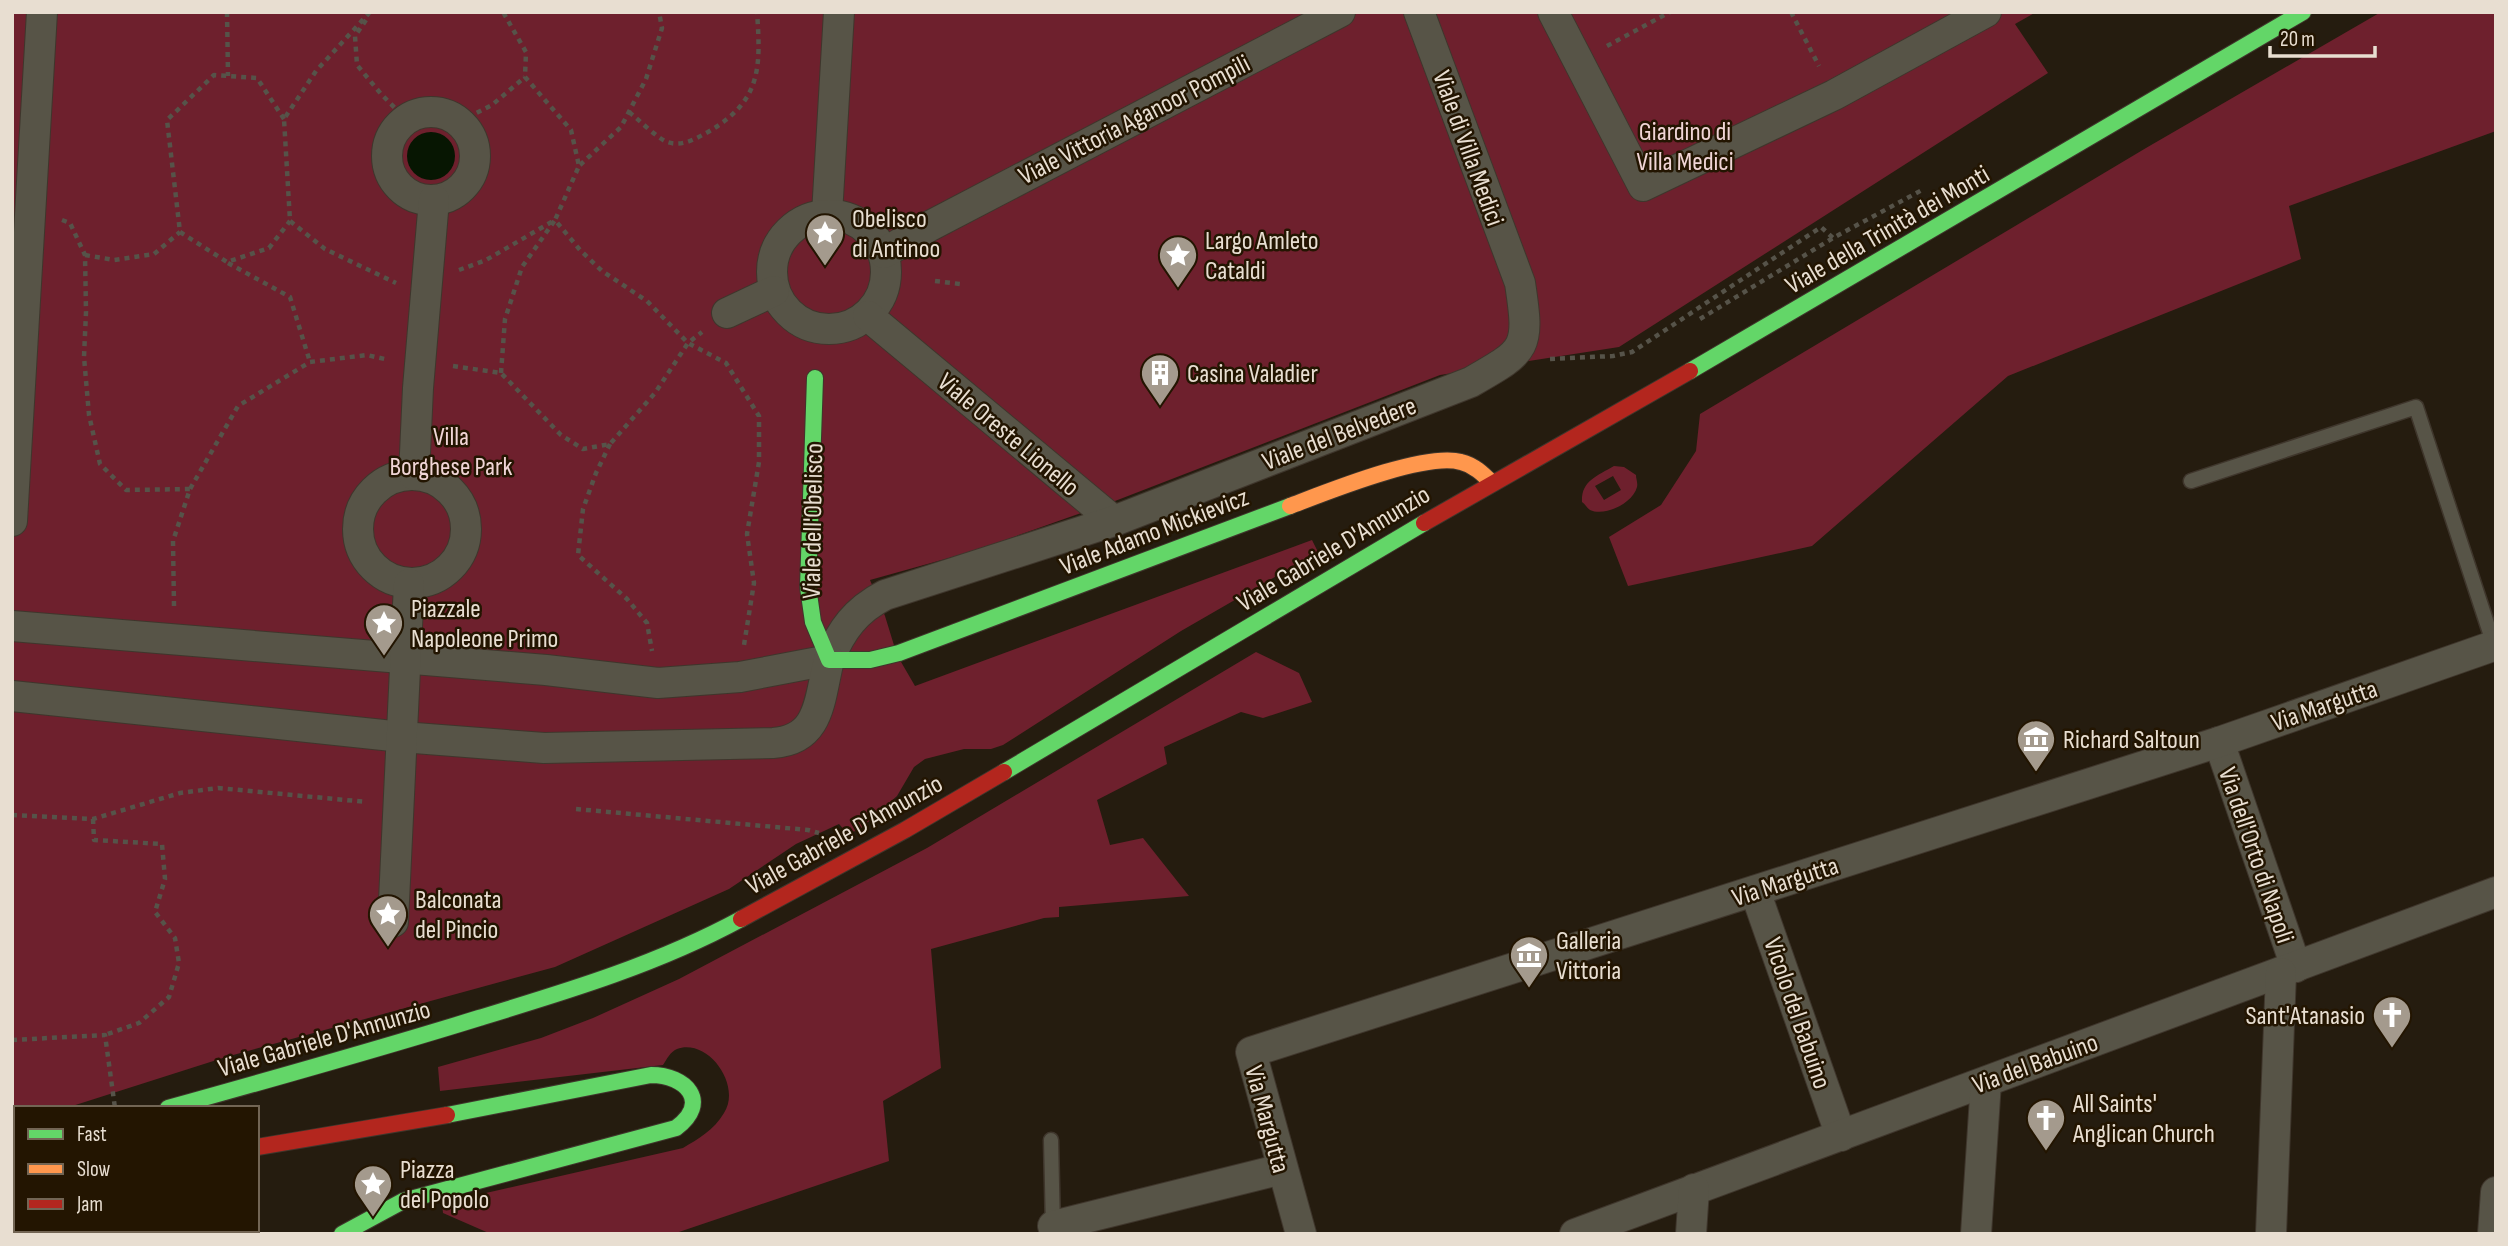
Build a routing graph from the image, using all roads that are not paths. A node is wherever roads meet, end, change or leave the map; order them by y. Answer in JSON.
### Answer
{"nodes":[{"id":1,"x":43,"y":12,"type":"edge"},
{"id":2,"x":839,"y":12,"type":"edge"},
{"id":3,"x":1340,"y":12,"type":"edge"},
{"id":4,"x":1419,"y":12,"type":"edge"},
{"id":5,"x":1553,"y":12,"type":"edge"},
{"id":6,"x":1986,"y":12,"type":"edge"},
{"id":7,"x":2303,"y":12,"type":"edge"},
{"id":8,"x":434,"y":200,"type":"junction"},
{"id":9,"x":827,"y":214,"type":"junction"},
{"id":10,"x":884,"y":253,"type":"junction"},
{"id":11,"x":774,"y":291,"type":"junction"},
{"id":12,"x":727,"y":313,"type":"dead end"},
{"id":13,"x":868,"y":316,"type":"junction"},
{"id":14,"x":814,"y":328,"type":"junction"},
{"id":15,"x":1519,"y":351,"type":"joint"},
{"id":16,"x":815,"y":378,"type":"joint"},
{"id":17,"x":414,"y":475,"type":"junction"},
{"id":18,"x":2191,"y":481,"type":"dead end"},
{"id":19,"x":1492,"y":483,"type":"junction"},
{"id":20,"x":12,"y":521,"type":"edge"},
{"id":21,"x":1114,"y":521,"type":"junction"},
{"id":22,"x":409,"y":584,"type":"junction"},
{"id":23,"x":12,"y":626,"type":"edge"},
{"id":24,"x":2495,"y":645,"type":"edge"},
{"id":25,"x":405,"y":659,"type":"junction"},
{"id":26,"x":829,"y":660,"type":"junction"},
{"id":27,"x":12,"y":696,"type":"edge"},
{"id":28,"x":402,"y":737,"type":"junction"},
{"id":29,"x":2218,"y":743,"type":"junction"},
{"id":30,"x":1755,"y":891,"type":"junction"},
{"id":31,"x":2496,"y":892,"type":"edge"},
{"id":32,"x":393,"y":922,"type":"dead end"},
{"id":33,"x":2289,"y":970,"type":"junction"},
{"id":34,"x":1986,"y":1082,"type":"junction"},
{"id":35,"x":175,"y":1106,"type":"edge"},
{"id":36,"x":1841,"y":1136,"type":"junction"},
{"id":37,"x":1051,"y":1140,"type":"dead end"},
{"id":38,"x":259,"y":1147,"type":"edge"},
{"id":39,"x":1282,"y":1169,"type":"junction"},
{"id":40,"x":1694,"y":1189,"type":"junction"},
{"id":41,"x":2496,"y":1192,"type":"edge"},
{"id":42,"x":1053,"y":1230,"type":"edge"},
{"id":43,"x":342,"y":1234,"type":"edge"},
{"id":44,"x":1301,"y":1234,"type":"edge"},
{"id":45,"x":1575,"y":1234,"type":"edge"},
{"id":46,"x":1690,"y":1234,"type":"edge"},
{"id":47,"x":1976,"y":1234,"type":"edge"},
{"id":48,"x":2271,"y":1234,"type":"edge"},
{"id":49,"x":2493,"y":1234,"type":"edge"}],
"edges":[{"from":1,"to":20,"type":"street"},
{"from":2,"to":9,"type":"street"},
{"from":3,"to":10,"type":"street","name":"Viale Vittoria Aganoor Pompili"},
{"from":4,"to":15,"type":"street","name":"Viale di Villa Medici"},
{"from":5,"to":6,"type":"street"},
{"from":7,"to":19,"type":"street","name":"Viale della Trinità dei Monti"},
{"from":8,"to":8,"type":"street"},
{"from":8,"to":17,"type":"street"},
{"from":9,"to":10,"type":"street"},
{"from":9,"to":11,"type":"street"},
{"from":10,"to":13,"type":"street"},
{"from":11,"to":12,"type":"street"},
{"from":11,"to":14,"type":"street"},
{"from":13,"to":14,"type":"street"},
{"from":13,"to":21,"type":"street","name":"Viale Oreste Lionello"},
{"from":14,"to":16,"type":"street"},
{"from":15,"to":21,"type":"street","name":"Viale del Belvedere"},
{"from":16,"to":26,"type":"street","name":"Viale dell'Obelisco"},
{"from":17,"to":22,"type":"street"},
{"from":17,"to":22,"type":"street"},
{"from":18,"to":24,"type":"lane"},
{"from":19,"to":26,"type":"street","name":"Viale Adamo Mickievicz"},
{"from":19,"to":35,"type":"street","name":"Viale Gabriele D'Annunzio"},
{"from":21,"to":26,"type":"street","name":"Viale del Belvedere"},
{"from":22,"to":25,"type":"street"},
{"from":23,"to":25,"type":"street"},
{"from":24,"to":29,"type":"street","name":"Via Margutta"},
{"from":25,"to":26,"type":"street"},
{"from":25,"to":28,"type":"street"},
{"from":26,"to":28,"type":"street","name":"Viale del Belvedere"},
{"from":27,"to":28,"type":"street"},
{"from":28,"to":32,"type":"street"},
{"from":29,"to":30,"type":"street","name":"Via Margutta"},
{"from":29,"to":33,"type":"street","name":"Via dell'Orto di Napoli"},
{"from":30,"to":36,"type":"street","name":"Vicolo del Babuino"},
{"from":30,"to":39,"type":"street","name":"Via Margutta"},
{"from":31,"to":33,"type":"street","name":"Via del Babuino"},
{"from":33,"to":34,"type":"street","name":"Via del Babuino"},
{"from":33,"to":48,"type":"street"},
{"from":34,"to":36,"type":"street","name":"Via del Babuino"},
{"from":34,"to":47,"type":"street"},
{"from":36,"to":40,"type":"street","name":"Via del Babuino"},
{"from":37,"to":42,"type":"lane"},
{"from":38,"to":43,"type":"street"},
{"from":39,"to":42,"type":"street"},
{"from":39,"to":44,"type":"street","name":"Via Margutta"},
{"from":40,"to":45,"type":"street","name":"Via del Babuino"},
{"from":40,"to":46,"type":"street"},
{"from":41,"to":49,"type":"street"}]}
